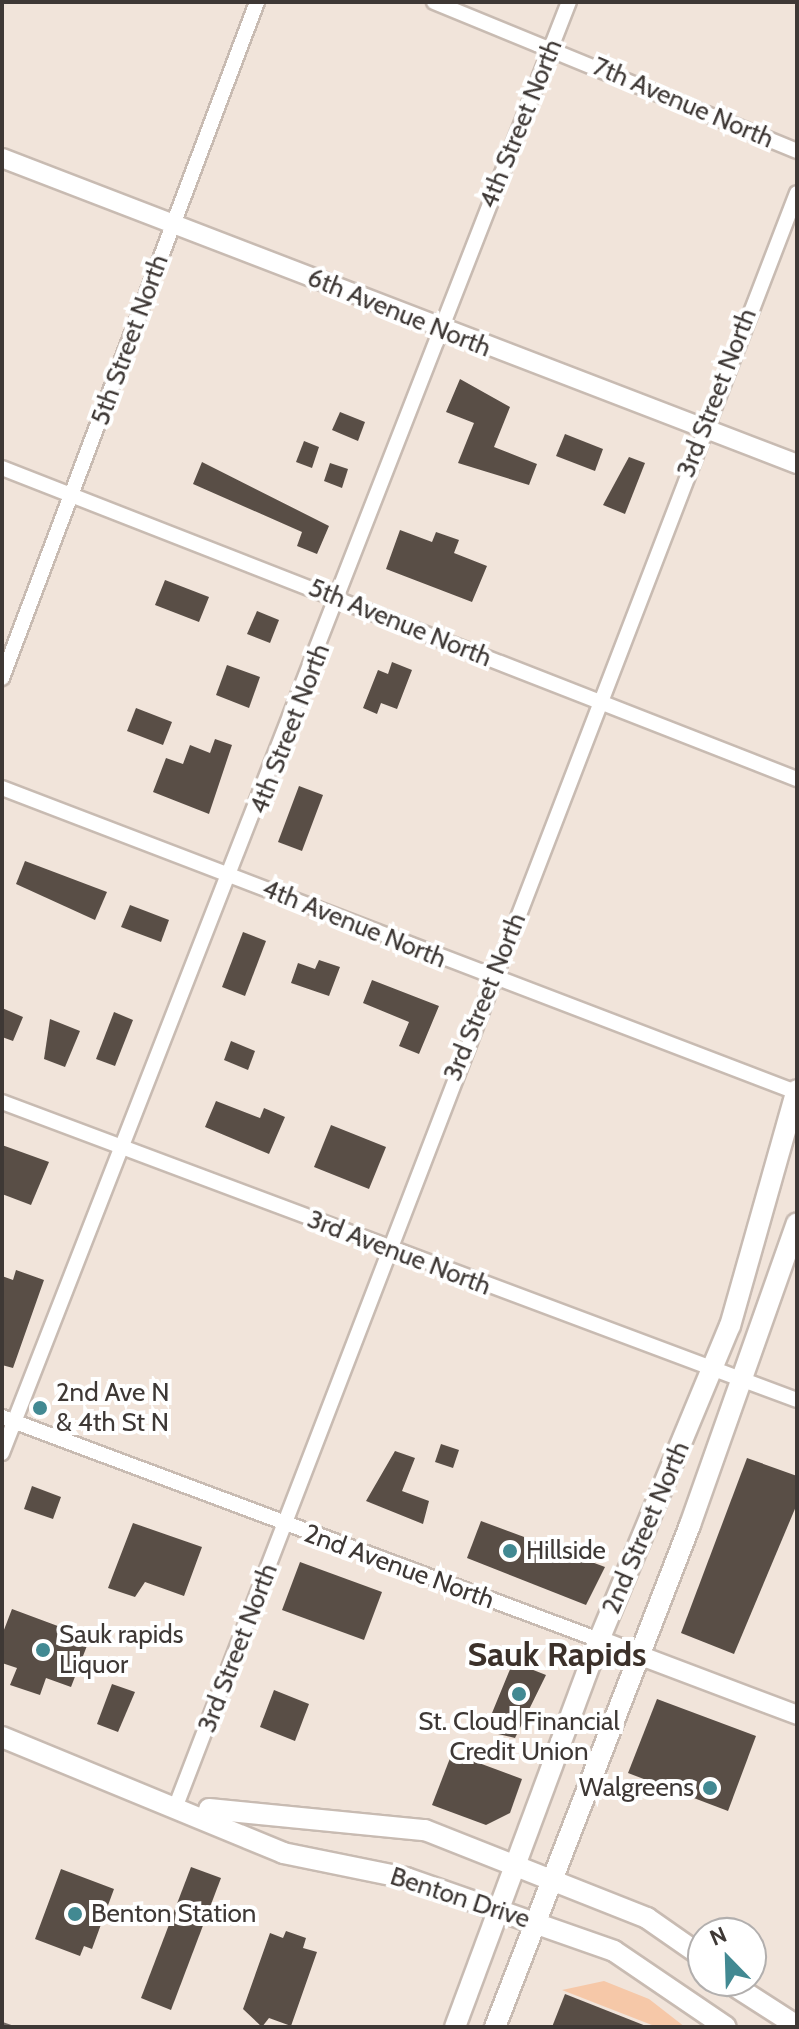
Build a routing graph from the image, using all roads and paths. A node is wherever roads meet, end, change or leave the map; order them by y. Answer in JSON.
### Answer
{"nodes":[{"id":1,"x":257,"y":2,"type":"edge"},
{"id":2,"x":434,"y":2,"type":"edge"},
{"id":3,"x":569,"y":2,"type":"edge"},
{"id":4,"x":553,"y":49,"type":"junction"},
{"id":5,"x":797,"y":151,"type":"edge"},
{"id":6,"x":2,"y":158,"type":"edge"},
{"id":7,"x":797,"y":193,"type":"edge"},
{"id":8,"x":175,"y":222,"type":"junction"},
{"id":9,"x":437,"y":330,"type":"junction"},
{"id":10,"x":702,"y":429,"type":"junction"},
{"id":11,"x":797,"y":464,"type":"edge"},
{"id":12,"x":2,"y":468,"type":"edge"},
{"id":13,"x":73,"y":495,"type":"junction"},
{"id":14,"x":340,"y":599,"type":"junction"},
{"id":15,"x":2,"y":678,"type":"edge"},
{"id":16,"x":605,"y":704,"type":"junction"},
{"id":17,"x":797,"y":779,"type":"edge"},
{"id":18,"x":2,"y":788,"type":"edge"},
{"id":19,"x":232,"y":875,"type":"junction"},
{"id":20,"x":490,"y":979,"type":"junction"},
{"id":21,"x":796,"y":1091,"type":"edge"},
{"id":22,"x":2,"y":1102,"type":"edge"},
{"id":23,"x":123,"y":1146,"type":"junction"},
{"id":24,"x":797,"y":1223,"type":"edge"},
{"id":25,"x":387,"y":1250,"type":"junction"},
{"id":26,"x":713,"y":1370,"type":"junction"},
{"id":27,"x":744,"y":1379,"type":"junction"},
{"id":28,"x":797,"y":1400,"type":"edge"},
{"id":29,"x":8,"y":1419,"type":"edge"},
{"id":30,"x":2,"y":1453,"type":"edge"},
{"id":31,"x":286,"y":1526,"type":"junction"},
{"id":32,"x":599,"y":1640,"type":"junction"},
{"id":33,"x":635,"y":1653,"type":"junction"},
{"id":34,"x":797,"y":1715,"type":"edge"},
{"id":35,"x":2,"y":1737,"type":"edge"},
{"id":36,"x":177,"y":1803,"type":"junction"},
{"id":37,"x":513,"y":1864,"type":"junction"},
{"id":38,"x":550,"y":1881,"type":"junction"},
{"id":39,"x":494,"y":1913,"type":"junction"},
{"id":40,"x":535,"y":1923,"type":"junction"},
{"id":41,"x":687,"y":1946,"type":"edge"},
{"id":42,"x":753,"y":1997,"type":"edge"},
{"id":43,"x":794,"y":2022,"type":"edge"},
{"id":44,"x":455,"y":2027,"type":"edge"},
{"id":45,"x":495,"y":2027,"type":"edge"},
{"id":46,"x":726,"y":2027,"type":"edge"}],
"edges":[{"from":1,"to":8,"type":"street","name":"5th Street North"},
{"from":2,"to":4,"type":"street","name":"7th Avenue North"},
{"from":3,"to":4,"type":"street","name":"4th Street North"},
{"from":4,"to":5,"type":"street","name":"7th Avenue North"},
{"from":4,"to":9,"type":"street","name":"4th Street North"},
{"from":6,"to":8,"type":"street","name":"6th Avenue North"},
{"from":7,"to":10,"type":"street","name":"3rd Street North"},
{"from":8,"to":9,"type":"street","name":"6th Avenue North"},
{"from":8,"to":13,"type":"street","name":"5th Street North"},
{"from":9,"to":10,"type":"street","name":"6th Avenue North"},
{"from":9,"to":14,"type":"street","name":"4th Street North"},
{"from":10,"to":11,"type":"street","name":"6th Avenue North"},
{"from":10,"to":16,"type":"street","name":"3rd Street North"},
{"from":12,"to":13,"type":"street","name":"5th Avenue North"},
{"from":13,"to":14,"type":"street","name":"5th Avenue North"},
{"from":13,"to":15,"type":"street","name":"5th Street North"},
{"from":14,"to":16,"type":"street","name":"5th Avenue North"},
{"from":14,"to":19,"type":"street","name":"4th Street North"},
{"from":16,"to":17,"type":"street","name":"5th Avenue North"},
{"from":16,"to":20,"type":"street","name":"3rd Street North"},
{"from":18,"to":19,"type":"street","name":"4th Avenue North"},
{"from":19,"to":20,"type":"street","name":"4th Avenue North"},
{"from":19,"to":23,"type":"street","name":"4th Street North"},
{"from":20,"to":21,"type":"street","name":"4th Avenue North"},
{"from":20,"to":25,"type":"street","name":"3rd Street North"},
{"from":21,"to":26,"type":"main road","name":"2nd Street North"},
{"from":22,"to":23,"type":"street","name":"3rd Avenue North"},
{"from":23,"to":25,"type":"street","name":"3rd Avenue North"},
{"from":23,"to":29,"type":"street","name":"4th Street North"},
{"from":24,"to":27,"type":"main road"},
{"from":25,"to":26,"type":"street","name":"3rd Avenue North"},
{"from":25,"to":31,"type":"street","name":"3rd Street North"},
{"from":26,"to":27,"type":"street","name":"3rd Avenue North"},
{"from":26,"to":32,"type":"main road","name":"2nd Street North"},
{"from":27,"to":28,"type":"street","name":"3rd Avenue North"},
{"from":27,"to":33,"type":"main road"},
{"from":29,"to":30,"type":"street","name":"4th Street North"},
{"from":29,"to":31,"type":"street","name":"2nd Avenue North"},
{"from":31,"to":32,"type":"street","name":"2nd Avenue North"},
{"from":31,"to":36,"type":"street","name":"3rd Street North"},
{"from":32,"to":33,"type":"street","name":"2nd Avenue North"},
{"from":32,"to":37,"type":"main road","name":"2nd Street North"},
{"from":33,"to":34,"type":"street","name":"2nd Avenue North"},
{"from":33,"to":38,"type":"main road"},
{"from":35,"to":36,"type":"main road","name":"Benton Drive"},
{"from":36,"to":37,"type":"main road","name":"Benton Drive"},
{"from":36,"to":39,"type":"main road","name":"Benton Drive"},
{"from":37,"to":38,"type":"main road","name":"Benton Drive"},
{"from":37,"to":39,"type":"main road","name":"2nd Street North"},
{"from":38,"to":40,"type":"main road"},
{"from":38,"to":41,"type":"main road","name":"Benton Drive"},
{"from":39,"to":40,"type":"main road","name":"Benton Drive"},
{"from":39,"to":44,"type":"main road","name":"2nd Street North"},
{"from":40,"to":45,"type":"main road"},
{"from":40,"to":46,"type":"main road","name":"Benton Drive"},
{"from":42,"to":43,"type":"main road"}]}
